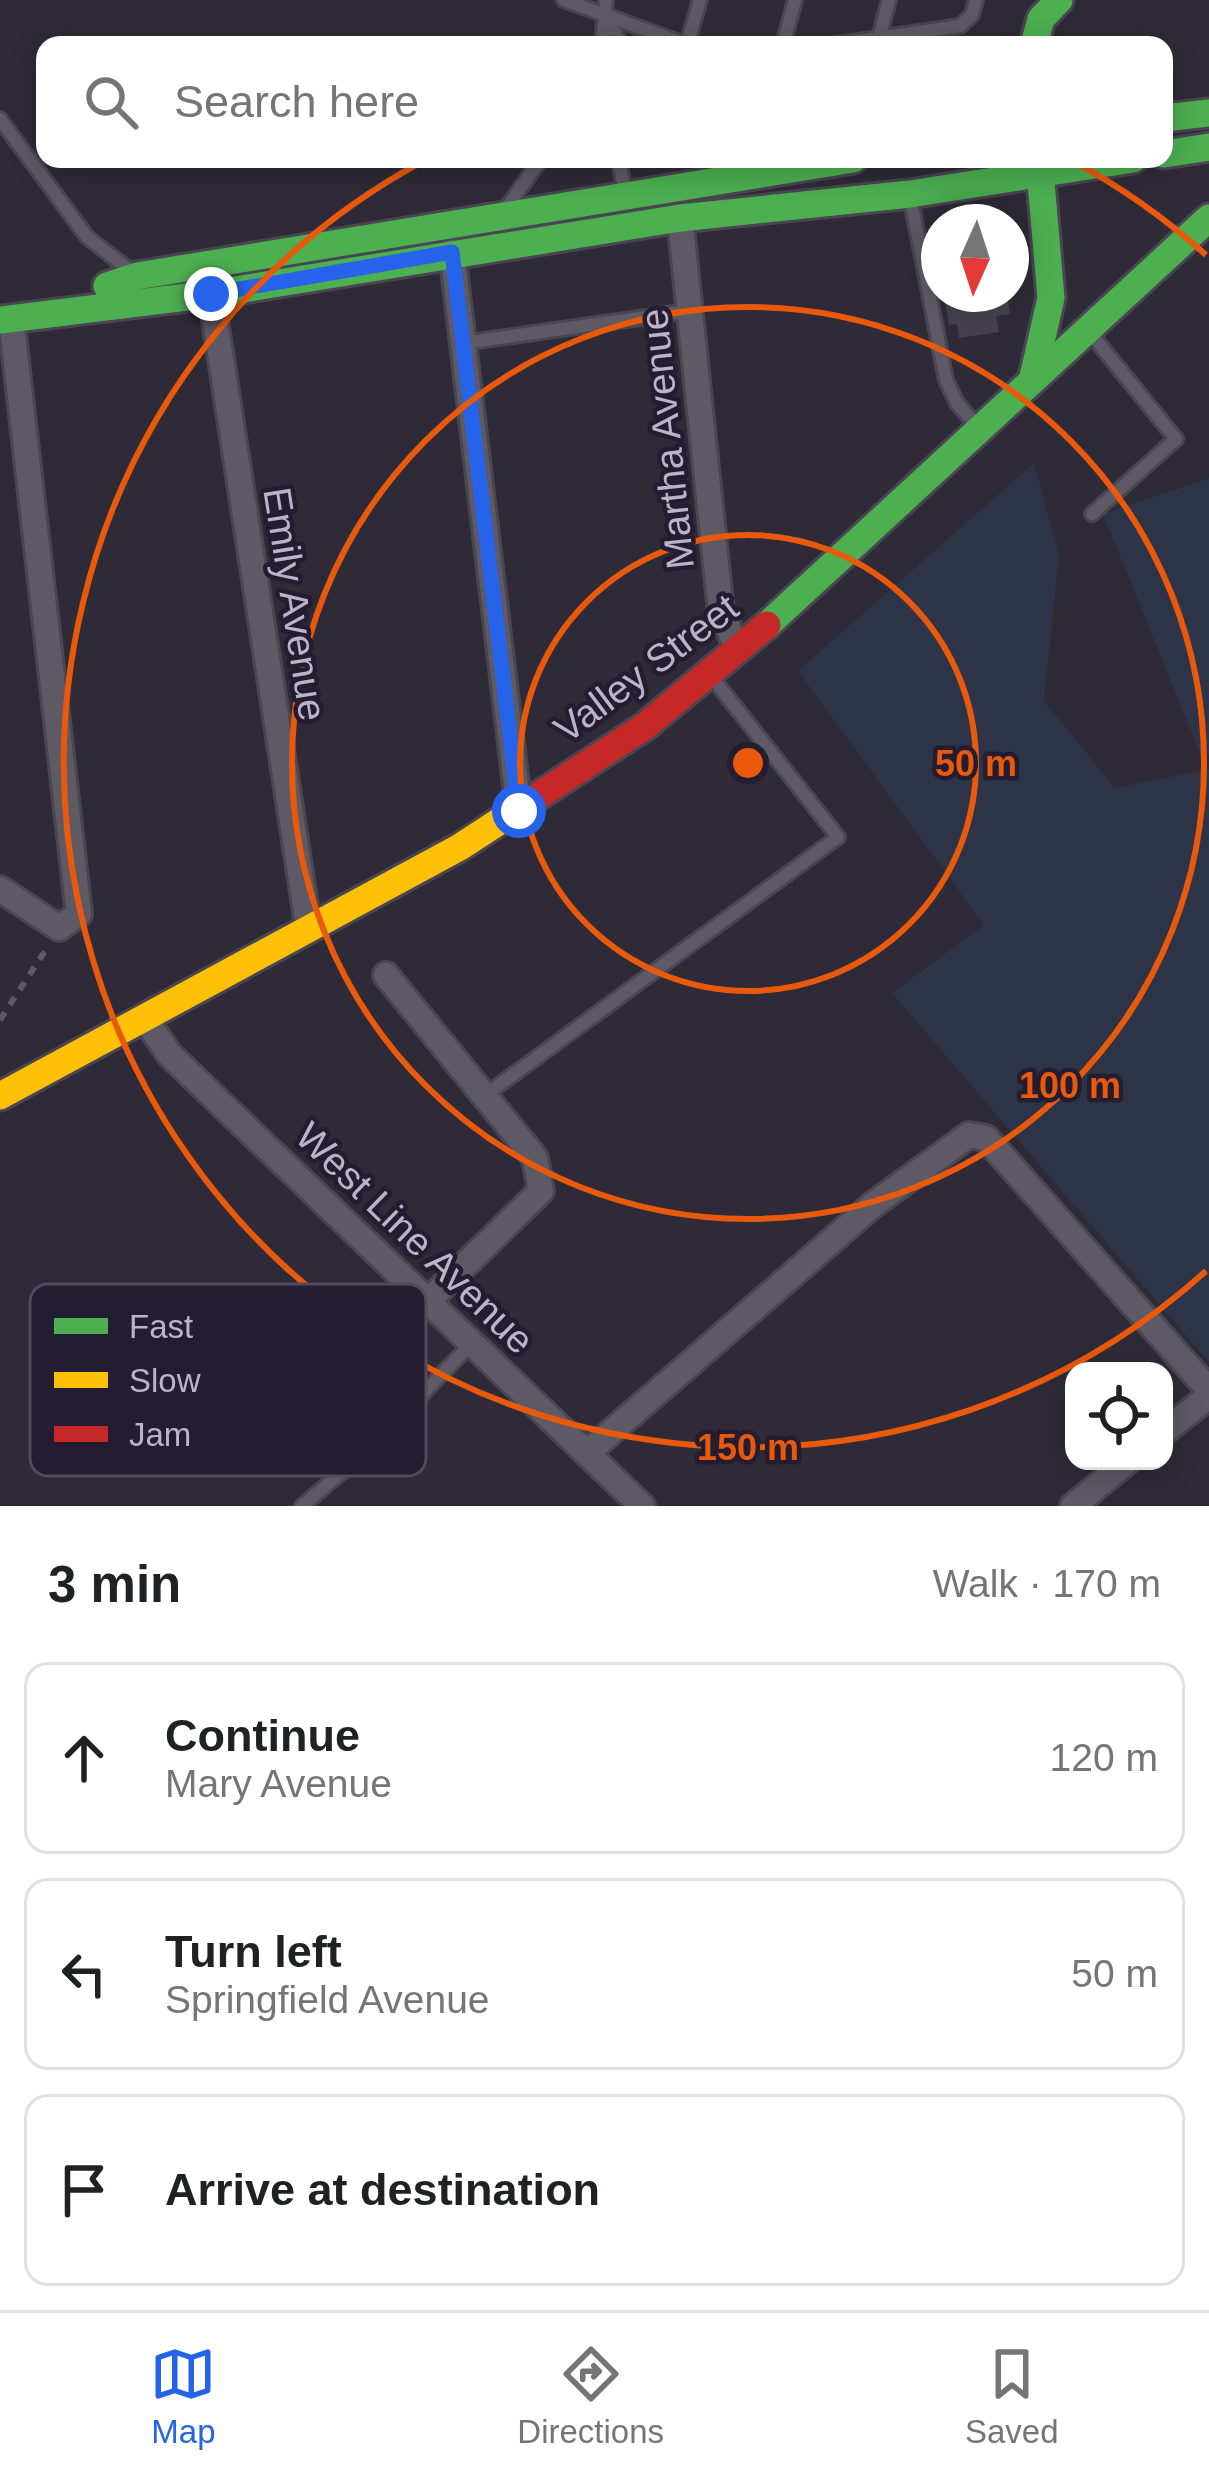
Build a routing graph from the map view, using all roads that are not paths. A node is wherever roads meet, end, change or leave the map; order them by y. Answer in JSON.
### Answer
{"nodes":[{"id":1,"x":564,"y":0,"type":"edge"},
{"id":2,"x":700,"y":0,"type":"edge"},
{"id":3,"x":795,"y":0,"type":"edge"},
{"id":4,"x":889,"y":0,"type":"edge"},
{"id":5,"x":976,"y":0,"type":"edge"},
{"id":6,"x":1059,"y":0,"type":"edge"},
{"id":7,"x":604,"y":5,"type":"edge"},
{"id":8,"x":602,"y":36,"type":"edge"},
{"id":9,"x":618,"y":36,"type":"edge"},
{"id":10,"x":668,"y":36,"type":"edge"},
{"id":11,"x":690,"y":36,"type":"edge"},
{"id":12,"x":785,"y":36,"type":"edge"},
{"id":13,"x":880,"y":36,"type":"edge"},
{"id":14,"x":892,"y":36,"type":"edge"},
{"id":15,"x":1037,"y":36,"type":"edge"},
{"id":16,"x":1209,"y":113,"type":"edge"},
{"id":17,"x":1173,"y":117,"type":"edge"},
{"id":18,"x":0,"y":119,"type":"edge"},
{"id":19,"x":1209,"y":147,"type":"edge"},
{"id":20,"x":1173,"y":153,"type":"edge"},
{"id":21,"x":36,"y":168,"type":"edge"},
{"id":22,"x":36,"y":168,"type":"edge"},
{"id":23,"x":535,"y":168,"type":"edge"},
{"id":24,"x":621,"y":168,"type":"edge"},
{"id":25,"x":788,"y":168,"type":"edge"},
{"id":26,"x":1031,"y":168,"type":"edge"},
{"id":27,"x":1040,"y":168,"type":"edge"},
{"id":28,"x":625,"y":194,"type":"junction"},
{"id":29,"x":910,"y":194,"type":"junction"},
{"id":30,"x":502,"y":214,"type":"junction"},
{"id":31,"x":680,"y":218,"type":"junction"},
{"id":32,"x":1209,"y":218,"type":"edge"},
{"id":33,"x":628,"y":226,"type":"junction"},
{"id":34,"x":452,"y":252,"type":"junction"},
{"id":35,"x":137,"y":276,"type":"junction"},
{"id":36,"x":211,"y":294,"type":"junction"},
{"id":37,"x":689,"y":311,"type":"junction"},
{"id":38,"x":4,"y":313,"type":"edge"},
{"id":39,"x":1090,"y":333,"type":"junction"},
{"id":40,"x":463,"y":343,"type":"junction"},
{"id":41,"x":1032,"y":381,"type":"junction"},
{"id":42,"x":980,"y":430,"type":"junction"},
{"id":43,"x":1092,"y":514,"type":"dead end"},
{"id":44,"x":738,"y":650,"type":"junction"},
{"id":45,"x":709,"y":674,"type":"junction"},
{"id":46,"x":519,"y":811,"type":"junction"},
{"id":47,"x":0,"y":889,"type":"edge"},
{"id":48,"x":308,"y":925,"type":"junction"},
{"id":49,"x":386,"y":975,"type":"dead end"},
{"id":50,"x":144,"y":1018,"type":"junction"},
{"id":51,"x":0,"y":1096,"type":"edge"},
{"id":52,"x":484,"y":1096,"type":"junction"},
{"id":53,"x":411,"y":1284,"type":"edge"},
{"id":54,"x":428,"y":1300,"type":"joint"},
{"id":55,"x":472,"y":1342,"type":"junction"},
{"id":56,"x":426,"y":1390,"type":"edge"},
{"id":57,"x":1209,"y":1393,"type":"edge"},
{"id":58,"x":1173,"y":1424,"type":"edge"},
{"id":59,"x":587,"y":1454,"type":"junction"},
{"id":60,"x":1117,"y":1470,"type":"edge"},
{"id":61,"x":337,"y":1476,"type":"edge"},
{"id":62,"x":302,"y":1506,"type":"edge"},
{"id":63,"x":642,"y":1506,"type":"edge"},
{"id":64,"x":1072,"y":1506,"type":"edge"}],
"edges":[{"from":1,"to":7,"type":"lane"},
{"from":2,"to":11,"type":"lane"},
{"from":3,"to":12,"type":"lane"},
{"from":4,"to":13,"type":"lane"},
{"from":5,"to":14,"type":"lane"},
{"from":6,"to":15,"type":"main road"},
{"from":7,"to":8,"type":"lane"},
{"from":7,"to":9,"type":"lane"},
{"from":7,"to":10,"type":"lane"},
{"from":16,"to":17,"type":"main road"},
{"from":18,"to":22,"type":"lane"},
{"from":19,"to":20,"type":"main road"},
{"from":21,"to":35,"type":"lane"},
{"from":23,"to":30,"type":"lane"},
{"from":24,"to":28,"type":"lane"},
{"from":25,"to":28,"type":"main road"},
{"from":26,"to":29,"type":"main road"},
{"from":27,"to":41,"type":"main road"},
{"from":28,"to":30,"type":"main road"},
{"from":28,"to":33,"type":"lane"},
{"from":29,"to":31,"type":"main road"},
{"from":29,"to":42,"type":"lane"},
{"from":30,"to":35,"type":"main road"},
{"from":31,"to":33,"type":"main road"},
{"from":31,"to":37,"type":"street","name":"Martha Avenue"},
{"from":32,"to":39,"type":"main road","name":"Valley Street"},
{"from":33,"to":34,"type":"main road"},
{"from":34,"to":36,"type":"main road"},
{"from":34,"to":40,"type":"street"},
{"from":35,"to":38,"type":"main road"},
{"from":36,"to":38,"type":"main road"},
{"from":36,"to":48,"type":"street","name":"Emily Avenue"},
{"from":37,"to":40,"type":"lane"},
{"from":37,"to":44,"type":"street","name":"Martha Avenue"},
{"from":38,"to":47,"type":"street"},
{"from":39,"to":41,"type":"main road","name":"Valley Street"},
{"from":39,"to":43,"type":"lane"},
{"from":40,"to":46,"type":"street"},
{"from":41,"to":42,"type":"main road","name":"Valley Street"},
{"from":42,"to":44,"type":"main road","name":"Valley Street"},
{"from":44,"to":45,"type":"main road","name":"Valley Street"},
{"from":45,"to":46,"type":"main road","name":"Valley Street"},
{"from":45,"to":52,"type":"lane"},
{"from":46,"to":48,"type":"main road","name":"Valley Street"},
{"from":48,"to":50,"type":"main road","name":"Valley Street"},
{"from":49,"to":52,"type":"street"},
{"from":50,"to":51,"type":"main road","name":"Valley Street"},
{"from":50,"to":53,"type":"street","name":"West Line Avenue"},
{"from":52,"to":54,"type":"street"},
{"from":54,"to":55,"type":"street","name":"West Line Avenue"},
{"from":55,"to":56,"type":"lane"},
{"from":55,"to":59,"type":"street","name":"West Line Avenue"},
{"from":57,"to":58,"type":"street"},
{"from":57,"to":59,"type":"street"},
{"from":59,"to":63,"type":"street","name":"West Line Avenue"},
{"from":60,"to":64,"type":"street"},
{"from":61,"to":62,"type":"lane"}]}
